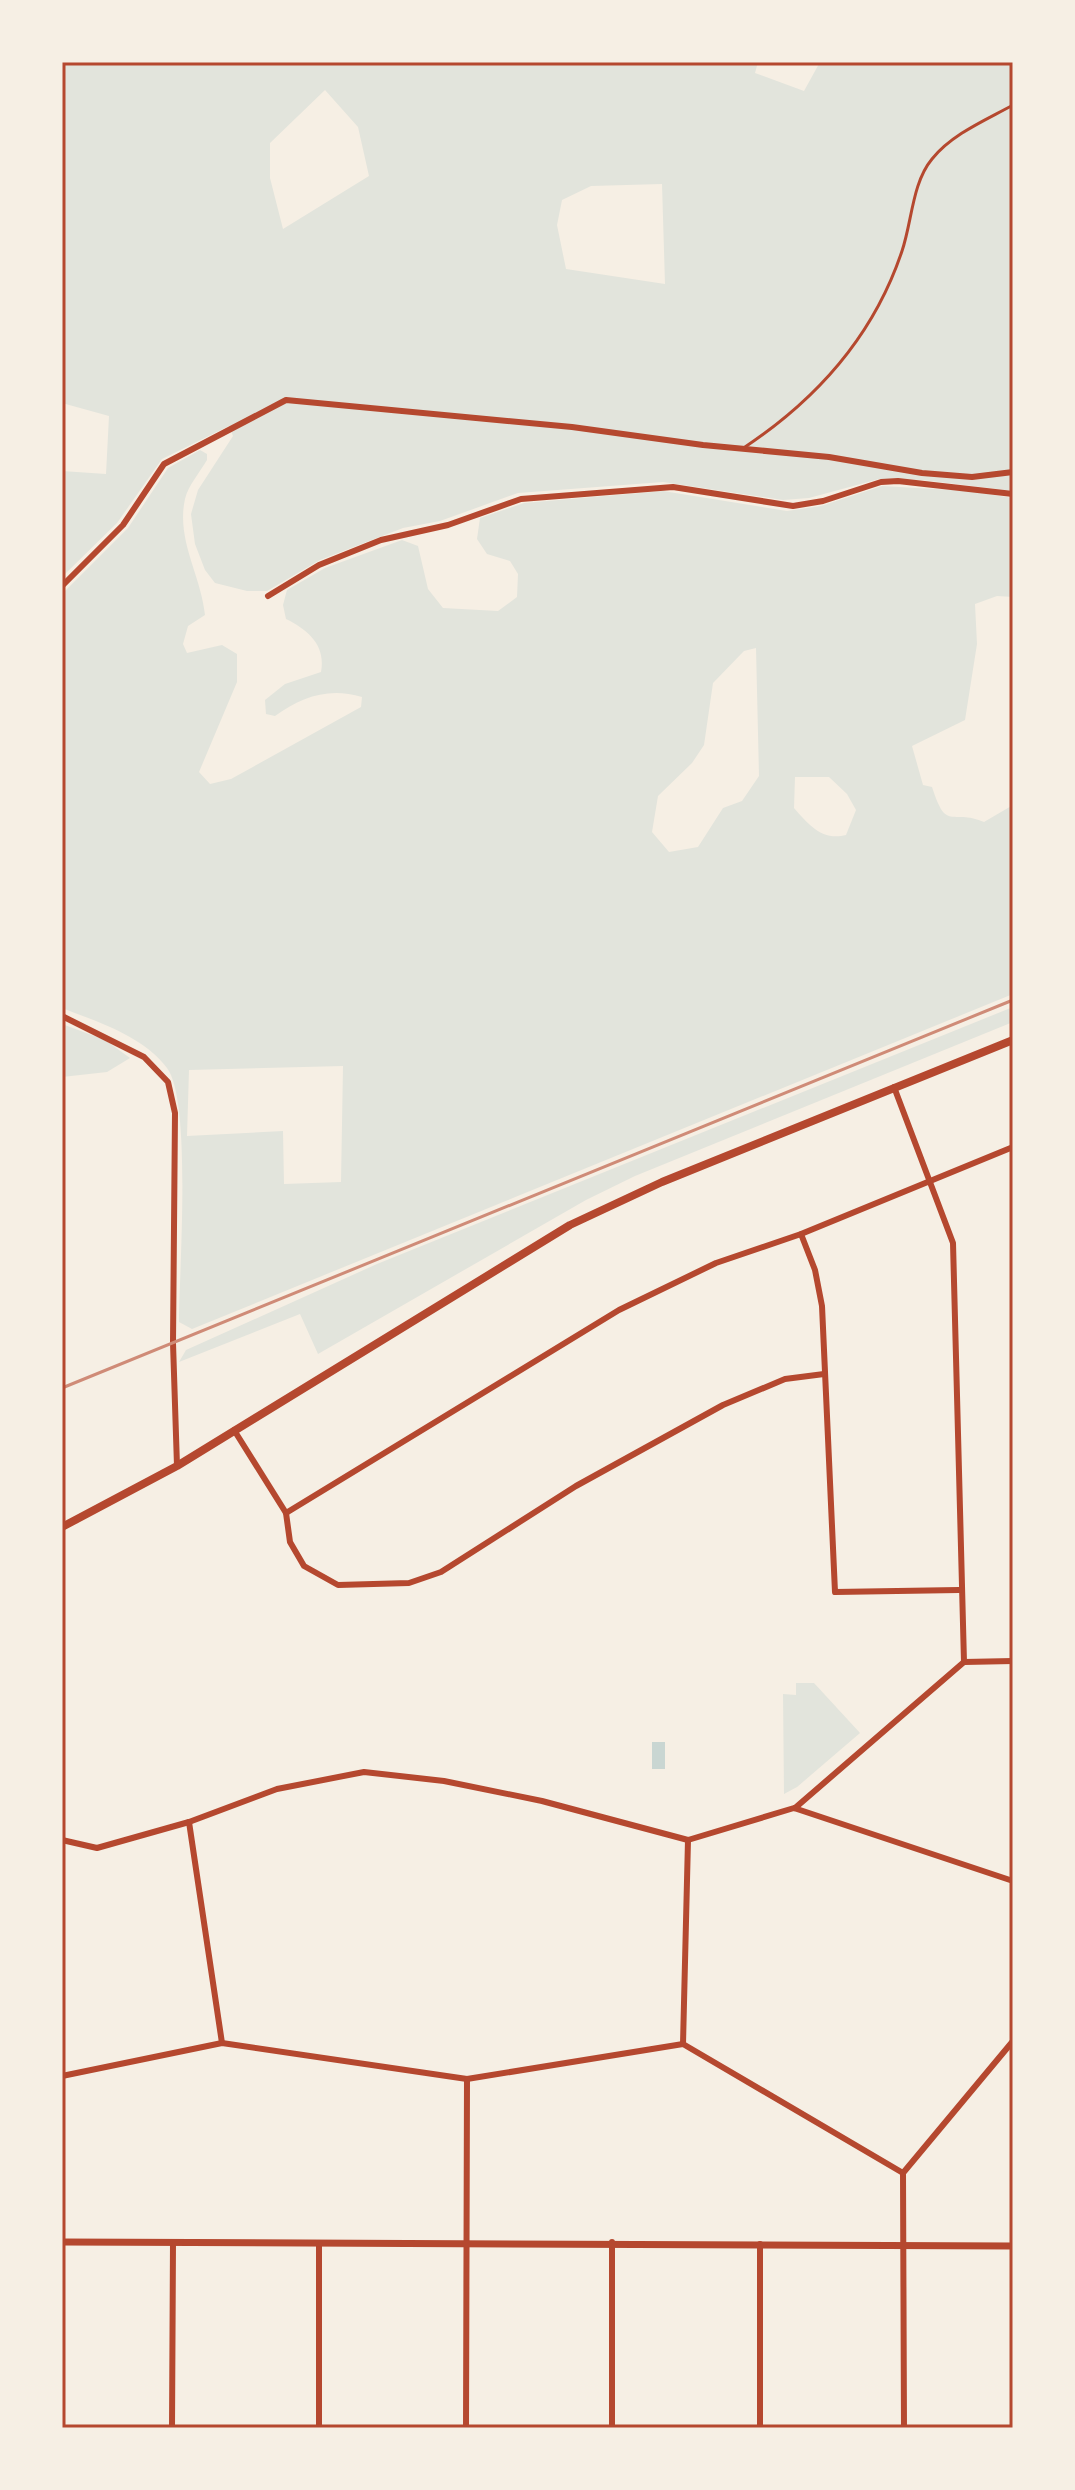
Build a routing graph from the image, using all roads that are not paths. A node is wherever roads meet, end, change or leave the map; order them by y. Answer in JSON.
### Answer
{"nodes":[{"id":1,"x":1013,"y":105,"type":"edge"},
{"id":2,"x":743,"y":449,"type":"junction"},
{"id":3,"x":1013,"y":472,"type":"edge"},
{"id":4,"x":1013,"y":494,"type":"edge"},
{"id":5,"x":62,"y":586,"type":"edge"},
{"id":6,"x":268,"y":596,"type":"dead end"},
{"id":7,"x":62,"y":1016,"type":"edge"},
{"id":8,"x":1013,"y":1040,"type":"edge"},
{"id":9,"x":894,"y":1087,"type":"junction"},
{"id":10,"x":1013,"y":1147,"type":"edge"},
{"id":11,"x":929,"y":1180,"type":"junction"},
{"id":12,"x":801,"y":1234,"type":"junction"},
{"id":13,"x":824,"y":1374,"type":"junction"},
{"id":14,"x":234,"y":1430,"type":"junction"},
{"id":15,"x":177,"y":1466,"type":"junction"},
{"id":16,"x":286,"y":1513,"type":"junction"},
{"id":17,"x":62,"y":1527,"type":"edge"},
{"id":18,"x":959,"y":1590,"type":"junction"},
{"id":19,"x":1013,"y":1661,"type":"edge"},
{"id":20,"x":964,"y":1662,"type":"junction"},
{"id":21,"x":794,"y":1808,"type":"junction"},
{"id":22,"x":189,"y":1822,"type":"junction"},
{"id":23,"x":62,"y":1840,"type":"edge"},
{"id":24,"x":688,"y":1840,"type":"junction"},
{"id":25,"x":1013,"y":1881,"type":"edge"},
{"id":26,"x":222,"y":2043,"type":"junction"},
{"id":27,"x":683,"y":2044,"type":"junction"},
{"id":28,"x":1013,"y":2044,"type":"edge"},
{"id":29,"x":62,"y":2076,"type":"edge"},
{"id":30,"x":467,"y":2079,"type":"junction"},
{"id":31,"x":903,"y":2173,"type":"junction"},
{"id":32,"x":62,"y":2242,"type":"edge"},
{"id":33,"x":173,"y":2242,"type":"junction"},
{"id":34,"x":467,"y":2242,"type":"junction"},
{"id":35,"x":612,"y":2242,"type":"junction"},
{"id":36,"x":319,"y":2243,"type":"junction"},
{"id":37,"x":760,"y":2244,"type":"junction"},
{"id":38,"x":905,"y":2245,"type":"junction"},
{"id":39,"x":1013,"y":2246,"type":"edge"},
{"id":40,"x":172,"y":2428,"type":"edge"},
{"id":41,"x":319,"y":2428,"type":"edge"},
{"id":42,"x":466,"y":2428,"type":"edge"},
{"id":43,"x":612,"y":2428,"type":"edge"},
{"id":44,"x":760,"y":2428,"type":"edge"},
{"id":45,"x":904,"y":2428,"type":"edge"}],
"edges":[{"from":1,"to":2,"type":"lane"},
{"from":2,"to":3,"type":"street"},
{"from":2,"to":5,"type":"street"},
{"from":4,"to":6,"type":"street"},
{"from":7,"to":15,"type":"street"},
{"from":8,"to":9,"type":"main road"},
{"from":9,"to":11,"type":"street"},
{"from":9,"to":14,"type":"main road"},
{"from":10,"to":11,"type":"street"},
{"from":11,"to":12,"type":"street"},
{"from":11,"to":18,"type":"street"},
{"from":12,"to":13,"type":"street"},
{"from":12,"to":16,"type":"street"},
{"from":13,"to":16,"type":"street"},
{"from":13,"to":18,"type":"street"},
{"from":14,"to":15,"type":"main road"},
{"from":14,"to":16,"type":"street"},
{"from":15,"to":17,"type":"main road"},
{"from":18,"to":20,"type":"street"},
{"from":19,"to":20,"type":"street"},
{"from":20,"to":21,"type":"street"},
{"from":21,"to":24,"type":"street"},
{"from":21,"to":25,"type":"street"},
{"from":22,"to":23,"type":"street"},
{"from":22,"to":24,"type":"street"},
{"from":22,"to":26,"type":"street"},
{"from":24,"to":27,"type":"street"},
{"from":26,"to":29,"type":"street"},
{"from":26,"to":30,"type":"street"},
{"from":27,"to":30,"type":"street"},
{"from":27,"to":31,"type":"street"},
{"from":28,"to":31,"type":"street"},
{"from":30,"to":34,"type":"street"},
{"from":31,"to":38,"type":"street"},
{"from":32,"to":33,"type":"street"},
{"from":33,"to":36,"type":"street"},
{"from":33,"to":40,"type":"street"},
{"from":34,"to":35,"type":"street"},
{"from":34,"to":36,"type":"street"},
{"from":34,"to":42,"type":"street"},
{"from":35,"to":37,"type":"street"},
{"from":35,"to":43,"type":"street"},
{"from":36,"to":41,"type":"street"},
{"from":37,"to":38,"type":"street"},
{"from":37,"to":44,"type":"street"},
{"from":38,"to":39,"type":"street"},
{"from":38,"to":45,"type":"street"}]}
